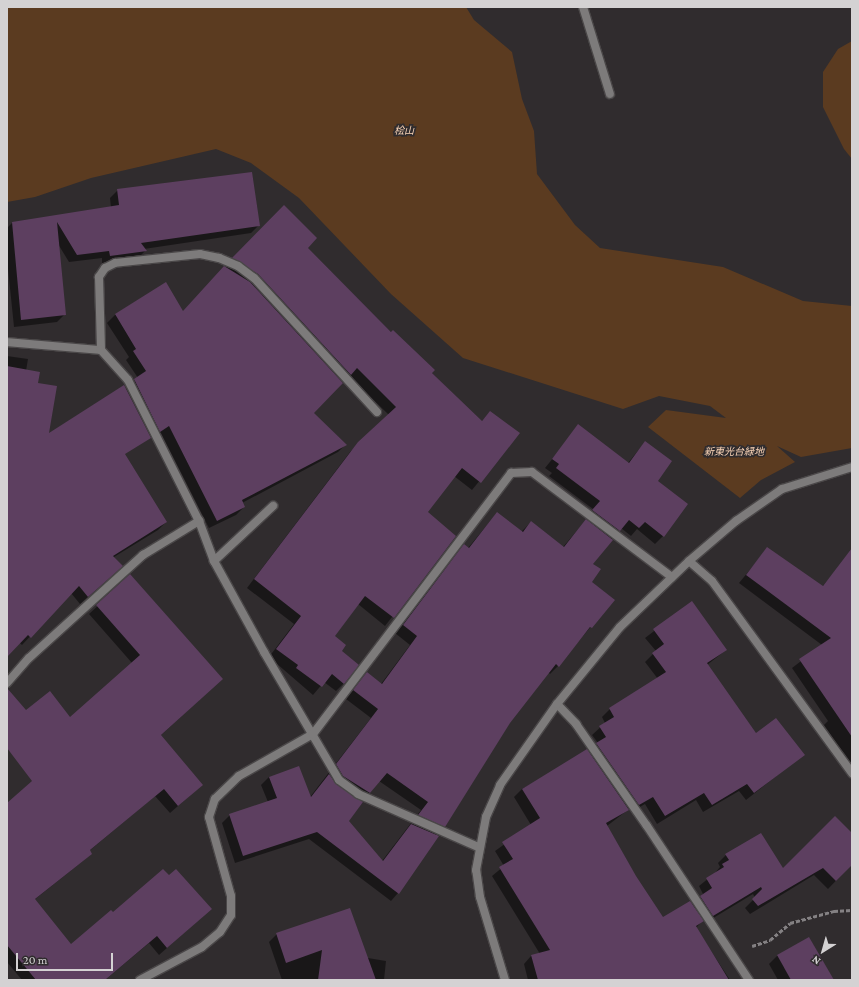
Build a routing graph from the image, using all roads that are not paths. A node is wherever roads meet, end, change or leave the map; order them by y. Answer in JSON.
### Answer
{"nodes":[{"id":1,"x":584,"y":7,"type":"edge"},
{"id":2,"x":610,"y":94,"type":"dead end"},
{"id":3,"x":7,"y":342,"type":"edge"},
{"id":4,"x":101,"y":350,"type":"junction"},
{"id":5,"x":377,"y":412,"type":"dead end"},
{"id":6,"x":852,"y":467,"type":"edge"},
{"id":7,"x":273,"y":506,"type":"dead end"},
{"id":8,"x":200,"y":521,"type":"junction"},
{"id":9,"x":214,"y":561,"type":"junction"},
{"id":10,"x":689,"y":561,"type":"junction"},
{"id":11,"x":672,"y":577,"type":"junction"},
{"id":12,"x":7,"y":683,"type":"edge"},
{"id":13,"x":558,"y":704,"type":"junction"},
{"id":14,"x":313,"y":734,"type":"junction"},
{"id":15,"x":852,"y":773,"type":"edge"},
{"id":16,"x":478,"y":847,"type":"junction"},
{"id":17,"x":140,"y":980,"type":"edge"},
{"id":18,"x":505,"y":980,"type":"edge"},
{"id":19,"x":749,"y":980,"type":"edge"}],
"edges":[{"from":1,"to":2,"type":"street"},
{"from":3,"to":4,"type":"street"},
{"from":4,"to":5,"type":"street"},
{"from":4,"to":8,"type":"street"},
{"from":6,"to":10,"type":"street"},
{"from":7,"to":9,"type":"street"},
{"from":8,"to":9,"type":"street"},
{"from":8,"to":12,"type":"street"},
{"from":9,"to":14,"type":"street"},
{"from":10,"to":11,"type":"street"},
{"from":10,"to":15,"type":"street"},
{"from":11,"to":13,"type":"street"},
{"from":11,"to":14,"type":"street"},
{"from":13,"to":16,"type":"street"},
{"from":13,"to":19,"type":"street"},
{"from":14,"to":16,"type":"street"},
{"from":14,"to":17,"type":"street"},
{"from":16,"to":18,"type":"street"}]}
